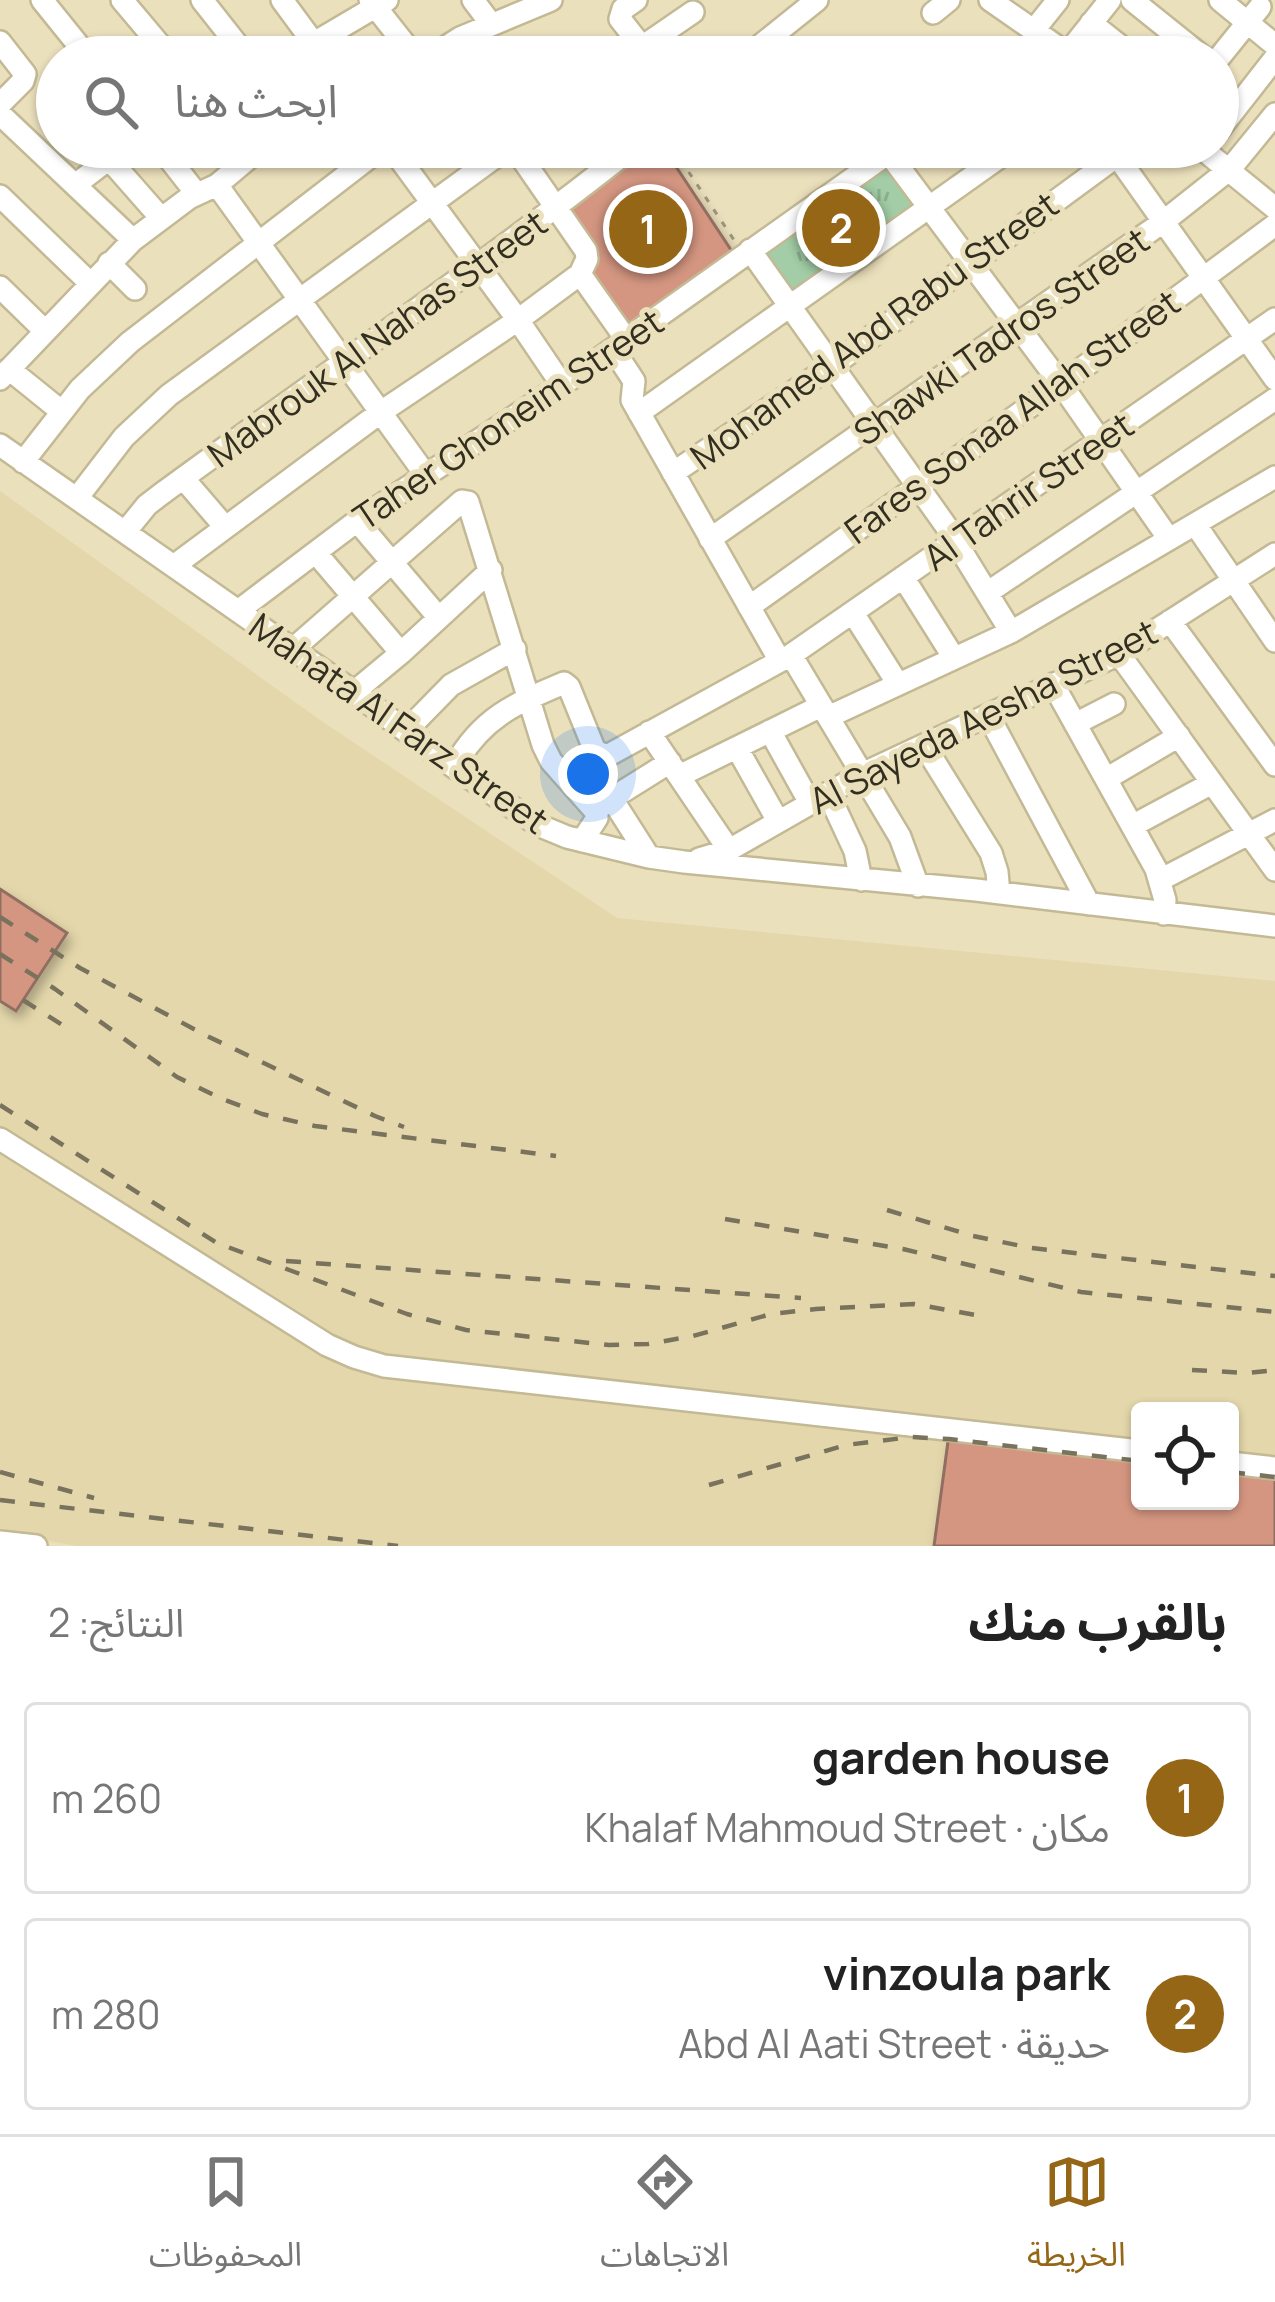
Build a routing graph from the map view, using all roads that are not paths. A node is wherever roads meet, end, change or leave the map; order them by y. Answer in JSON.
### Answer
{"nodes":[{"id":1,"x":42,"y":0,"type":"edge"},
{"id":2,"x":122,"y":0,"type":"edge"},
{"id":3,"x":202,"y":0,"type":"edge"},
{"id":4,"x":282,"y":0,"type":"edge"},
{"id":5,"x":473,"y":0,"type":"edge"},
{"id":6,"x":550,"y":0,"type":"edge"},
{"id":7,"x":818,"y":0,"type":"edge"},
{"id":8,"x":1058,"y":0,"type":"edge"},
{"id":9,"x":1110,"y":0,"type":"edge"},
{"id":10,"x":1132,"y":0,"type":"edge"},
{"id":11,"x":1220,"y":0,"type":"edge"},
{"id":12,"x":377,"y":2,"type":"edge"},
{"id":13,"x":998,"y":2,"type":"edge"},
{"id":14,"x":693,"y":12,"type":"dead end"},
{"id":15,"x":1259,"y":12,"type":"edge"},
{"id":16,"x":647,"y":13,"type":"edge"},
{"id":17,"x":1091,"y":23,"type":"junction"},
{"id":18,"x":491,"y":24,"type":"junction"},
{"id":19,"x":630,"y":33,"type":"dead end"},
{"id":20,"x":71,"y":36,"type":"edge"},
{"id":21,"x":152,"y":36,"type":"edge"},
{"id":22,"x":230,"y":36,"type":"edge"},
{"id":23,"x":309,"y":36,"type":"edge"},
{"id":24,"x":336,"y":36,"type":"edge"},
{"id":25,"x":400,"y":36,"type":"edge"},
{"id":26,"x":471,"y":36,"type":"edge"},
{"id":27,"x":773,"y":36,"type":"edge"},
{"id":28,"x":1042,"y":36,"type":"edge"},
{"id":29,"x":1056,"y":36,"type":"edge"},
{"id":30,"x":1072,"y":36,"type":"edge"},
{"id":31,"x":1107,"y":36,"type":"edge"},
{"id":32,"x":1177,"y":36,"type":"edge"},
{"id":33,"x":1238,"y":36,"type":"edge"},
{"id":34,"x":0,"y":42,"type":"edge"},
{"id":35,"x":1275,"y":45,"type":"edge"},
{"id":36,"x":1275,"y":58,"type":"edge"},
{"id":37,"x":1239,"y":104,"type":"edge"},
{"id":38,"x":1275,"y":114,"type":"edge"},
{"id":39,"x":2,"y":116,"type":"edge"},
{"id":40,"x":36,"y":148,"type":"edge"},
{"id":41,"x":1239,"y":157,"type":"edge"},
{"id":42,"x":57,"y":168,"type":"edge"},
{"id":43,"x":97,"y":168,"type":"edge"},
{"id":44,"x":117,"y":168,"type":"edge"},
{"id":45,"x":184,"y":168,"type":"edge"},
{"id":46,"x":232,"y":168,"type":"edge"},
{"id":47,"x":359,"y":168,"type":"edge"},
{"id":48,"x":404,"y":168,"type":"edge"},
{"id":49,"x":481,"y":168,"type":"edge"},
{"id":50,"x":526,"y":168,"type":"edge"},
{"id":51,"x":606,"y":168,"type":"edge"},
{"id":52,"x":864,"y":168,"type":"edge"},
{"id":53,"x":903,"y":168,"type":"edge"},
{"id":54,"x":984,"y":168,"type":"edge"},
{"id":55,"x":1094,"y":168,"type":"edge"},
{"id":56,"x":1129,"y":168,"type":"edge"},
{"id":57,"x":1229,"y":169,"type":"joint"},
{"id":58,"x":75,"y":185,"type":"junction"},
{"id":59,"x":207,"y":189,"type":"junction"},
{"id":60,"x":0,"y":196,"type":"edge"},
{"id":61,"x":1271,"y":196,"type":"edge"},
{"id":62,"x":432,"y":203,"type":"junction"},
{"id":63,"x":929,"y":207,"type":"junction"},
{"id":64,"x":556,"y":208,"type":"junction"},
{"id":65,"x":160,"y":217,"type":"junction"},
{"id":66,"x":1163,"y":222,"type":"junction"},
{"id":67,"x":1275,"y":225,"type":"edge"},
{"id":68,"x":133,"y":240,"type":"junction"},
{"id":69,"x":258,"y":243,"type":"junction"},
{"id":70,"x":747,"y":252,"type":"junction"},
{"id":71,"x":971,"y":262,"type":"junction"},
{"id":72,"x":110,"y":263,"type":"junction"},
{"id":73,"x":478,"y":266,"type":"junction"},
{"id":74,"x":580,"y":274,"type":"junction"},
{"id":75,"x":1204,"y":276,"type":"junction"},
{"id":76,"x":90,"y":283,"type":"junction"},
{"id":77,"x":0,"y":287,"type":"edge"},
{"id":78,"x":135,"y":289,"type":"dead end"},
{"id":79,"x":299,"y":301,"type":"junction"},
{"id":80,"x":791,"y":305,"type":"junction"},
{"id":81,"x":1275,"y":319,"type":"edge"},
{"id":82,"x":518,"y":320,"type":"junction"},
{"id":83,"x":1017,"y":324,"type":"junction"},
{"id":84,"x":45,"y":331,"type":"junction"},
{"id":85,"x":1249,"y":340,"type":"junction"},
{"id":86,"x":619,"y":344,"type":"junction"},
{"id":87,"x":344,"y":364,"type":"junction"},
{"id":88,"x":832,"y":365,"type":"junction"},
{"id":89,"x":4,"y":372,"type":"edge"},
{"id":90,"x":1275,"y":379,"type":"edge"},
{"id":91,"x":1061,"y":384,"type":"junction"},
{"id":92,"x":562,"y":386,"type":"junction"},
{"id":93,"x":1275,"y":399,"type":"edge"},
{"id":94,"x":61,"y":411,"type":"junction"},
{"id":95,"x":380,"y":412,"type":"junction"},
{"id":96,"x":639,"y":413,"type":"junction"},
{"id":97,"x":873,"y":424,"type":"junction"},
{"id":98,"x":1102,"y":440,"type":"junction"},
{"id":99,"x":0,"y":445,"type":"edge"},
{"id":100,"x":23,"y":462,"type":"junction"},
{"id":101,"x":431,"y":471,"type":"junction"},
{"id":102,"x":673,"y":473,"type":"junction"},
{"id":103,"x":1275,"y":477,"type":"edge"},
{"id":104,"x":183,"y":478,"type":"junction"},
{"id":105,"x":917,"y":486,"type":"junction"},
{"id":106,"x":1137,"y":491,"type":"junction"},
{"id":107,"x":76,"y":499,"type":"junction"},
{"id":108,"x":461,"y":502,"type":"junction"},
{"id":109,"x":357,"y":521,"type":"junction"},
{"id":110,"x":1195,"y":524,"type":"junction"},
{"id":111,"x":225,"y":526,"type":"junction"},
{"id":112,"x":125,"y":532,"type":"junction"},
{"id":113,"x":710,"y":538,"type":"junction"},
{"id":114,"x":1169,"y":539,"type":"junction"},
{"id":115,"x":955,"y":542,"type":"junction"},
{"id":116,"x":316,"y":553,"type":"junction"},
{"id":117,"x":1275,"y":554,"type":"edge"},
{"id":118,"x":390,"y":563,"type":"junction"},
{"id":119,"x":175,"y":566,"type":"junction"},
{"id":120,"x":491,"y":570,"type":"junction"},
{"id":121,"x":903,"y":578,"type":"junction"},
{"id":122,"x":1233,"y":580,"type":"junction"},
{"id":123,"x":986,"y":593,"type":"junction"},
{"id":124,"x":351,"y":597,"type":"junction"},
{"id":125,"x":749,"y":607,"type":"junction"},
{"id":126,"x":238,"y":611,"type":"junction"},
{"id":127,"x":853,"y":613,"type":"junction"},
{"id":128,"x":439,"y":618,"type":"junction"},
{"id":129,"x":1170,"y":621,"type":"junction"},
{"id":130,"x":1011,"y":632,"type":"junction"},
{"id":131,"x":1275,"y":640,"type":"edge"},
{"id":132,"x":292,"y":649,"type":"junction"},
{"id":133,"x":515,"y":650,"type":"junction"},
{"id":134,"x":400,"y":653,"type":"junction"},
{"id":135,"x":1119,"y":654,"type":"junction"},
{"id":136,"x":785,"y":658,"type":"junction"},
{"id":137,"x":954,"y":658,"type":"junction"},
{"id":138,"x":898,"y":684,"type":"junction"},
{"id":139,"x":1053,"y":684,"type":"junction"},
{"id":140,"x":354,"y":692,"type":"junction"},
{"id":141,"x":529,"y":697,"type":"junction"},
{"id":142,"x":1114,"y":704,"type":"dead end"},
{"id":143,"x":825,"y":711,"type":"junction"},
{"id":144,"x":988,"y":715,"type":"junction"},
{"id":145,"x":1076,"y":724,"type":"junction"},
{"id":146,"x":406,"y":731,"type":"junction"},
{"id":147,"x":770,"y":731,"type":"junction"},
{"id":148,"x":649,"y":732,"type":"junction"},
{"id":149,"x":1179,"y":736,"type":"junction"},
{"id":150,"x":925,"y":745,"type":"junction"},
{"id":151,"x":736,"y":748,"type":"junction"},
{"id":152,"x":1275,"y":765,"type":"edge"},
{"id":153,"x":454,"y":767,"type":"junction"},
{"id":154,"x":674,"y":769,"type":"junction"},
{"id":155,"x":862,"y":774,"type":"junction"},
{"id":156,"x":1106,"y":779,"type":"junction"},
{"id":157,"x":1213,"y":783,"type":"junction"},
{"id":158,"x":819,"y":798,"type":"junction"},
{"id":159,"x":603,"y":804,"type":"junction"},
{"id":160,"x":1275,"y":820,"type":"edge"},
{"id":161,"x":778,"y":821,"type":"junction"},
{"id":162,"x":1132,"y":826,"type":"junction"},
{"id":163,"x":1248,"y":836,"type":"junction"},
{"id":164,"x":582,"y":841,"type":"junction"},
{"id":165,"x":729,"y":850,"type":"junction"},
{"id":166,"x":649,"y":857,"type":"junction"},
{"id":167,"x":684,"y":862,"type":"junction"},
{"id":168,"x":1275,"y":870,"type":"edge"},
{"id":169,"x":861,"y":880,"type":"junction"},
{"id":170,"x":1160,"y":880,"type":"junction"},
{"id":171,"x":918,"y":886,"type":"junction"},
{"id":172,"x":999,"y":893,"type":"junction"},
{"id":173,"x":1089,"y":904,"type":"junction"},
{"id":174,"x":1165,"y":914,"type":"junction"},
{"id":175,"x":1275,"y":926,"type":"edge"},
{"id":176,"x":0,"y":1139,"type":"edge"},
{"id":177,"x":1131,"y":1450,"type":"edge"},
{"id":178,"x":1239,"y":1463,"type":"edge"},
{"id":179,"x":1275,"y":1468,"type":"edge"},
{"id":180,"x":0,"y":1542,"type":"edge"},
{"id":181,"x":36,"y":1546,"type":"edge"}],
"edges":[{"from":1,"to":20,"type":"street"},
{"from":2,"to":21,"type":"street"},
{"from":3,"to":22,"type":"street"},
{"from":4,"to":23,"type":"street"},
{"from":5,"to":18,"type":"street"},
{"from":6,"to":18,"type":"street"},
{"from":7,"to":27,"type":"street"},
{"from":8,"to":29,"type":"street"},
{"from":9,"to":17,"type":"street"},
{"from":10,"to":32,"type":"street"},
{"from":11,"to":15,"type":"street"},
{"from":12,"to":24,"type":"street"},
{"from":12,"to":25,"type":"street"},
{"from":13,"to":28,"type":"street"},
{"from":14,"to":16,"type":"street"},
{"from":15,"to":33,"type":"street"},
{"from":15,"to":35,"type":"street"},
{"from":16,"to":19,"type":"street"},
{"from":17,"to":30,"type":"street"},
{"from":17,"to":31,"type":"street"},
{"from":18,"to":26,"type":"street"},
{"from":34,"to":39,"type":"street"},
{"from":36,"to":37,"type":"street"},
{"from":38,"to":41,"type":"street","name":"Shawki Tadros Street"},
{"from":39,"to":40,"type":"street"},
{"from":42,"to":58,"type":"street"},
{"from":43,"to":58,"type":"street"},
{"from":44,"to":65,"type":"street"},
{"from":45,"to":59,"type":"street"},
{"from":46,"to":59,"type":"street"},
{"from":47,"to":69,"type":"street"},
{"from":48,"to":62,"type":"street"},
{"from":49,"to":62,"type":"street"},
{"from":50,"to":64,"type":"street"},
{"from":51,"to":64,"type":"street","name":"Mabrouk Al Nahas Street"},
{"from":52,"to":70,"type":"street","name":"Taher Ghoneim Street"},
{"from":53,"to":63,"type":"street"},
{"from":54,"to":63,"type":"street"},
{"from":55,"to":71,"type":"street","name":"Mohamed Abd Rabu Street"},
{"from":56,"to":66,"type":"street"},
{"from":57,"to":61,"type":"street"},
{"from":57,"to":66,"type":"street","name":"Shawki Tadros Street"},
{"from":58,"to":68,"type":"street"},
{"from":59,"to":65,"type":"street"},
{"from":59,"to":69,"type":"street"},
{"from":60,"to":76,"type":"street"},
{"from":62,"to":73,"type":"street"},
{"from":62,"to":79,"type":"street"},
{"from":63,"to":71,"type":"street"},
{"from":63,"to":80,"type":"street"},
{"from":64,"to":73,"type":"street","name":"Mabrouk Al Nahas Street"},
{"from":64,"to":74,"type":"street"},
{"from":65,"to":68,"type":"street"},
{"from":66,"to":75,"type":"street"},
{"from":66,"to":83,"type":"street","name":"Shawki Tadros Street"},
{"from":67,"to":75,"type":"street","name":"Fares Sonaa Allah Street"},
{"from":68,"to":72,"type":"street"},
{"from":69,"to":79,"type":"street"},
{"from":69,"to":94,"type":"street"},
{"from":70,"to":80,"type":"street"},
{"from":70,"to":86,"type":"street","name":"Taher Ghoneim Street"},
{"from":71,"to":83,"type":"street"},
{"from":71,"to":88,"type":"street","name":"Mohamed Abd Rabu Street"},
{"from":72,"to":76,"type":"street"},
{"from":72,"to":78,"type":"street"},
{"from":73,"to":82,"type":"street"},
{"from":73,"to":87,"type":"street","name":"Mabrouk Al Nahas Street"},
{"from":74,"to":82,"type":"street"},
{"from":74,"to":86,"type":"street"},
{"from":75,"to":85,"type":"street"},
{"from":75,"to":91,"type":"street","name":"Fares Sonaa Allah Street"},
{"from":76,"to":84,"type":"street"},
{"from":77,"to":84,"type":"street"},
{"from":79,"to":87,"type":"street"},
{"from":79,"to":107,"type":"street"},
{"from":80,"to":88,"type":"street"},
{"from":80,"to":96,"type":"street"},
{"from":81,"to":85,"type":"street","name":"Al Tahrir Street"},
{"from":82,"to":92,"type":"street"},
{"from":82,"to":95,"type":"street"},
{"from":83,"to":91,"type":"street"},
{"from":83,"to":97,"type":"street","name":"Shawki Tadros Street"},
{"from":84,"to":89,"type":"street"},
{"from":85,"to":90,"type":"street"},
{"from":85,"to":98,"type":"street","name":"Al Tahrir Street"},
{"from":86,"to":92,"type":"street","name":"Taher Ghoneim Street"},
{"from":86,"to":96,"type":"street"},
{"from":87,"to":95,"type":"street"},
{"from":87,"to":104,"type":"street","name":"Mabrouk Al Nahas Street"},
{"from":88,"to":97,"type":"street"},
{"from":88,"to":102,"type":"street","name":"Mohamed Abd Rabu Street"},
{"from":89,"to":94,"type":"street"},
{"from":91,"to":98,"type":"street"},
{"from":91,"to":105,"type":"street","name":"Fares Sonaa Allah Street"},
{"from":92,"to":101,"type":"street","name":"Taher Ghoneim Street"},
{"from":93,"to":106,"type":"street"},
{"from":94,"to":100,"type":"street"},
{"from":95,"to":101,"type":"street"},
{"from":95,"to":111,"type":"street"},
{"from":96,"to":102,"type":"street"},
{"from":97,"to":105,"type":"street"},
{"from":97,"to":113,"type":"street","name":"Shawki Tadros Street"},
{"from":98,"to":106,"type":"street"},
{"from":98,"to":115,"type":"street","name":"Al Tahrir Street"},
{"from":99,"to":100,"type":"street","name":"Mahata Al Farz Street"},
{"from":100,"to":107,"type":"street","name":"Mahata Al Farz Street"},
{"from":101,"to":108,"type":"street"},
{"from":101,"to":109,"type":"street","name":"Taher Ghoneim Street"},
{"from":102,"to":113,"type":"street"},
{"from":103,"to":110,"type":"street"},
{"from":104,"to":111,"type":"street"},
{"from":104,"to":112,"type":"street","name":"Mabrouk Al Nahas Street"},
{"from":105,"to":115,"type":"street"},
{"from":105,"to":125,"type":"street","name":"Fares Sonaa Allah Street"},
{"from":106,"to":114,"type":"street"},
{"from":106,"to":123,"type":"street"},
{"from":107,"to":112,"type":"street","name":"Mahata Al Farz Street"},
{"from":108,"to":118,"type":"street"},
{"from":108,"to":120,"type":"street"},
{"from":109,"to":116,"type":"street","name":"Taher Ghoneim Street"},
{"from":109,"to":118,"type":"street"},
{"from":110,"to":114,"type":"street"},
{"from":110,"to":122,"type":"street"},
{"from":111,"to":119,"type":"street"},
{"from":112,"to":119,"type":"street","name":"Mahata Al Farz Street"},
{"from":113,"to":125,"type":"street"},
{"from":114,"to":130,"type":"street"},
{"from":115,"to":121,"type":"street","name":"Al Tahrir Street"},
{"from":115,"to":123,"type":"street"},
{"from":116,"to":124,"type":"street"},
{"from":116,"to":126,"type":"street","name":"Taher Ghoneim Street"},
{"from":117,"to":122,"type":"street","name":"Al Sayeda Aesha Street"},
{"from":118,"to":124,"type":"street"},
{"from":118,"to":128,"type":"street"},
{"from":119,"to":126,"type":"street","name":"Mahata Al Farz Street"},
{"from":120,"to":128,"type":"street"},
{"from":120,"to":133,"type":"street"},
{"from":121,"to":127,"type":"street","name":"Al Tahrir Street"},
{"from":121,"to":137,"type":"street"},
{"from":122,"to":129,"type":"street","name":"Al Sayeda Aesha Street"},
{"from":122,"to":131,"type":"street"},
{"from":123,"to":130,"type":"street"},
{"from":124,"to":132,"type":"street"},
{"from":124,"to":134,"type":"street"},
{"from":125,"to":136,"type":"street"},
{"from":126,"to":132,"type":"street","name":"Mahata Al Farz Street"},
{"from":127,"to":136,"type":"street","name":"Al Tahrir Street"},
{"from":127,"to":138,"type":"street"},
{"from":128,"to":134,"type":"street"},
{"from":129,"to":135,"type":"street","name":"Al Sayeda Aesha Street"},
{"from":129,"to":152,"type":"street"},
{"from":130,"to":137,"type":"street"},
{"from":132,"to":140,"type":"street","name":"Mahata Al Farz Street"},
{"from":133,"to":141,"type":"street"},
{"from":133,"to":146,"type":"street"},
{"from":134,"to":140,"type":"street"},
{"from":135,"to":139,"type":"street","name":"Al Sayeda Aesha Street"},
{"from":135,"to":149,"type":"street"},
{"from":136,"to":143,"type":"street"},
{"from":136,"to":148,"type":"street","name":"Al Tahrir Street"},
{"from":137,"to":138,"type":"street"},
{"from":138,"to":143,"type":"street"},
{"from":139,"to":144,"type":"street","name":"Al Sayeda Aesha Street"},
{"from":139,"to":145,"type":"street"},
{"from":140,"to":146,"type":"street","name":"Mahata Al Farz Street"},
{"from":141,"to":148,"type":"street","name":"Al Tahrir Street"},
{"from":141,"to":153,"type":"street"},
{"from":141,"to":159,"type":"street"},
{"from":142,"to":145,"type":"street"},
{"from":143,"to":147,"type":"street"},
{"from":143,"to":155,"type":"street"},
{"from":144,"to":150,"type":"street","name":"Al Sayeda Aesha Street"},
{"from":144,"to":173,"type":"street"},
{"from":145,"to":156,"type":"street"},
{"from":146,"to":153,"type":"street","name":"Mahata Al Farz Street"},
{"from":147,"to":151,"type":"street"},
{"from":147,"to":158,"type":"street"},
{"from":148,"to":154,"type":"street"},
{"from":149,"to":156,"type":"street"},
{"from":149,"to":157,"type":"street"},
{"from":150,"to":155,"type":"street","name":"Al Sayeda Aesha Street"},
{"from":150,"to":172,"type":"street"},
{"from":151,"to":154,"type":"street"},
{"from":151,"to":161,"type":"street"},
{"from":153,"to":164,"type":"street","name":"Mahata Al Farz Street"},
{"from":154,"to":159,"type":"street"},
{"from":154,"to":165,"type":"street"},
{"from":155,"to":158,"type":"street","name":"Al Sayeda Aesha Street"},
{"from":155,"to":171,"type":"street"},
{"from":156,"to":162,"type":"street"},
{"from":157,"to":162,"type":"street"},
{"from":157,"to":163,"type":"street"},
{"from":158,"to":161,"type":"street","name":"Al Sayeda Aesha Street"},
{"from":158,"to":169,"type":"street"},
{"from":159,"to":164,"type":"street"},
{"from":159,"to":166,"type":"street"},
{"from":160,"to":163,"type":"street"},
{"from":161,"to":165,"type":"street","name":"Al Sayeda Aesha Street"},
{"from":162,"to":170,"type":"street"},
{"from":163,"to":168,"type":"street"},
{"from":163,"to":170,"type":"street"},
{"from":164,"to":166,"type":"street","name":"Mahata Al Farz Street"},
{"from":165,"to":167,"type":"street","name":"Al Sayeda Aesha Street"},
{"from":166,"to":167,"type":"street","name":"Mahata Al Farz Street"},
{"from":167,"to":169,"type":"street","name":"Mahata Al Farz Street"},
{"from":169,"to":171,"type":"street","name":"Mahata Al Farz Street"},
{"from":170,"to":174,"type":"street"},
{"from":171,"to":172,"type":"street","name":"Mahata Al Farz Street"},
{"from":172,"to":173,"type":"street","name":"Mahata Al Farz Street"},
{"from":173,"to":174,"type":"street","name":"Mahata Al Farz Street"},
{"from":174,"to":175,"type":"street","name":"Mahata Al Farz Street"},
{"from":176,"to":177,"type":"street"},
{"from":178,"to":179,"type":"street"},
{"from":180,"to":181,"type":"street"}]}
